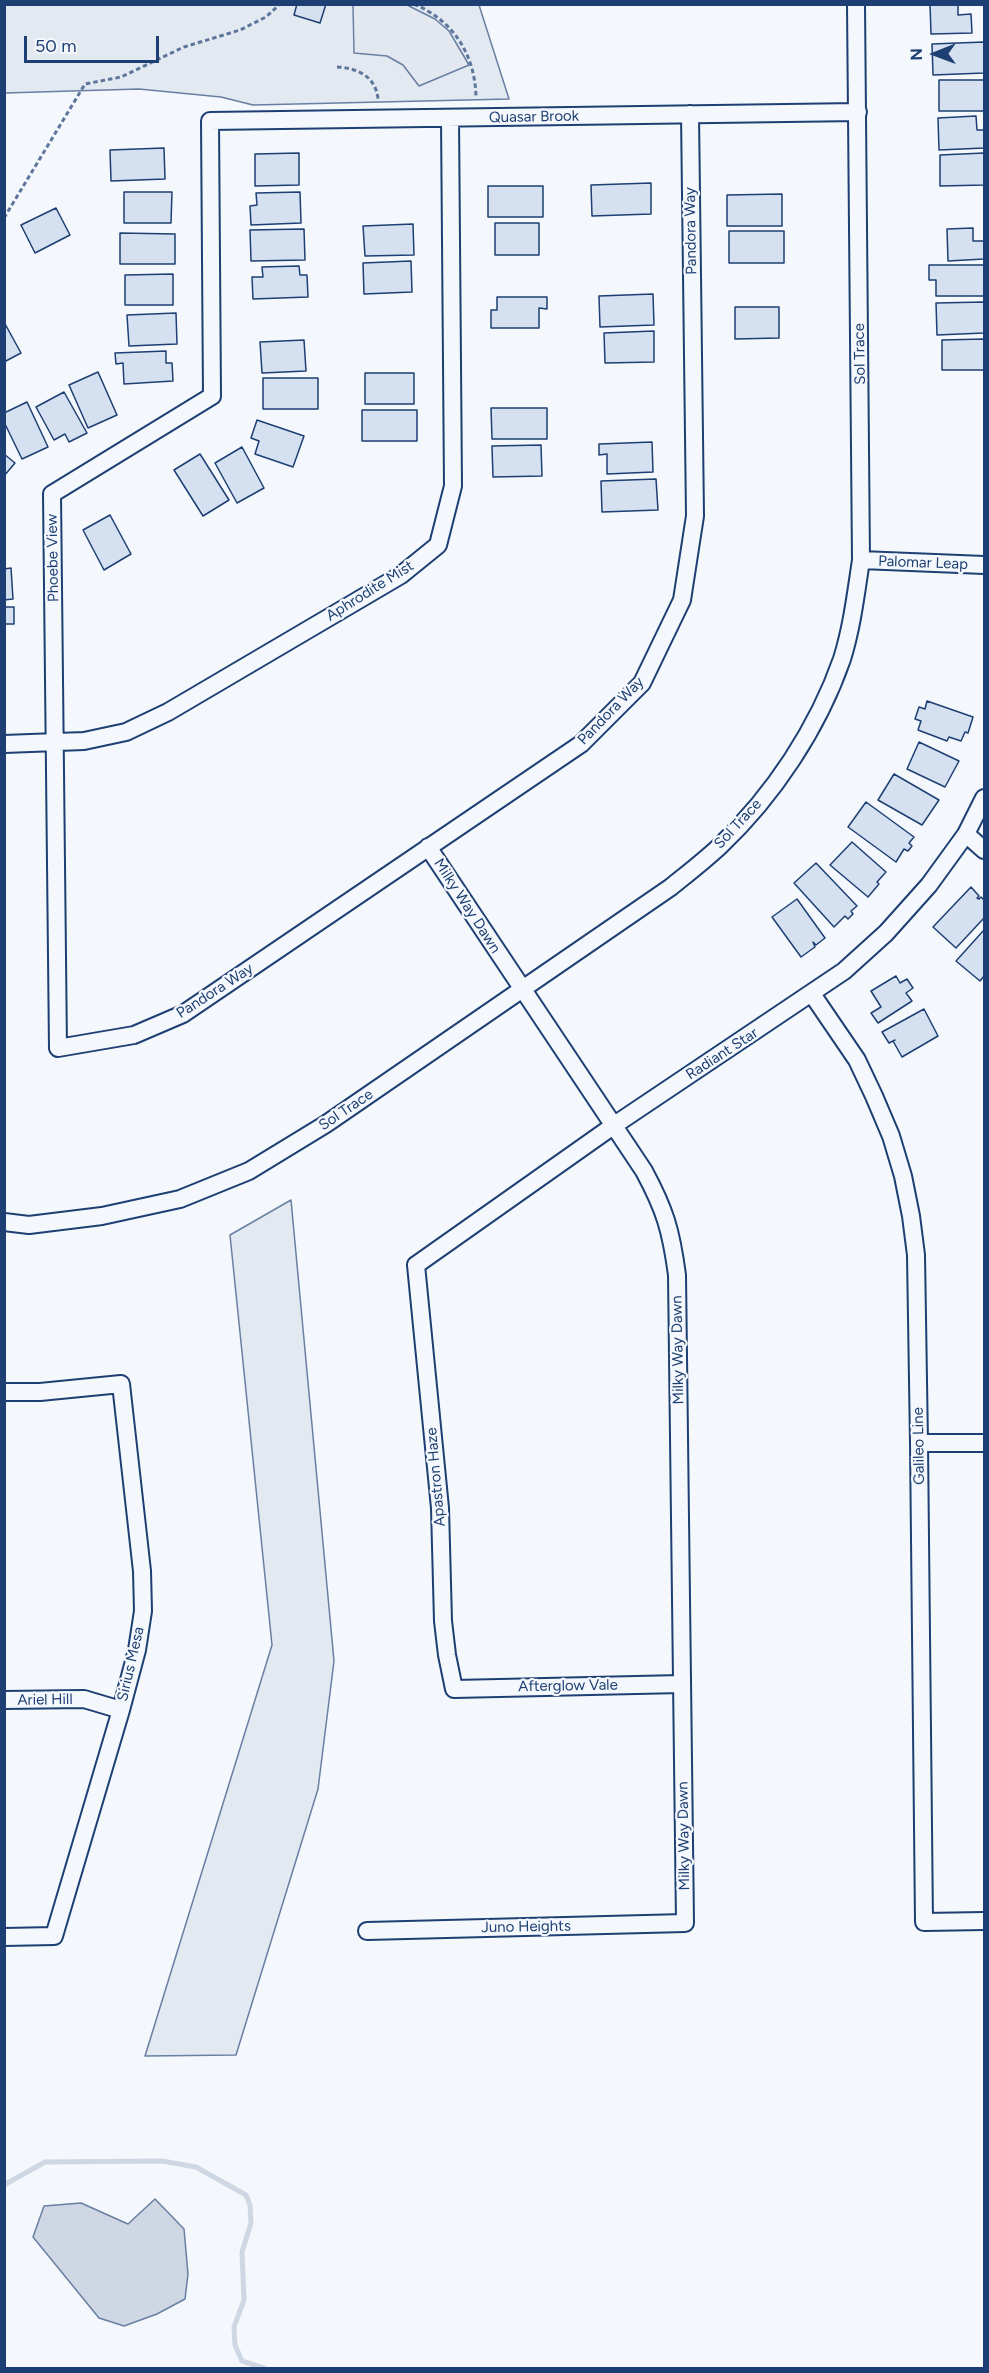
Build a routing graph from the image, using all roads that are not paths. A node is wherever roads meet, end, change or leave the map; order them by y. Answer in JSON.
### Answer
{"nodes":[{"id":1,"x":856,"y":4,"type":"edge"},
{"id":2,"x":858,"y":112,"type":"junction"},
{"id":3,"x":690,"y":114,"type":"junction"},
{"id":4,"x":450,"y":118,"type":"junction"},
{"id":5,"x":210,"y":122,"type":"joint"},
{"id":6,"x":861,"y":560,"type":"junction"},
{"id":7,"x":984,"y":566,"type":"edge"},
{"id":8,"x":4,"y":744,"type":"edge"},
{"id":9,"x":55,"y":744,"type":"junction"},
{"id":10,"x":984,"y":798,"type":"edge"},
{"id":11,"x":966,"y":834,"type":"junction"},
{"id":12,"x":428,"y":847,"type":"junction"},
{"id":13,"x":984,"y":850,"type":"edge"},
{"id":14,"x":521,"y":989,"type":"junction"},
{"id":15,"x":812,"y":994,"type":"junction"},
{"id":16,"x":58,"y":1048,"type":"joint"},
{"id":17,"x":613,"y":1126,"type":"junction"},
{"id":18,"x":4,"y":1222,"type":"edge"},
{"id":19,"x":416,"y":1265,"type":"joint"},
{"id":20,"x":4,"y":1392,"type":"edge"},
{"id":21,"x":919,"y":1443,"type":"junction"},
{"id":22,"x":984,"y":1443,"type":"edge"},
{"id":23,"x":682,"y":1684,"type":"junction"},
{"id":24,"x":454,"y":1689,"type":"joint"},
{"id":25,"x":4,"y":1700,"type":"edge"},
{"id":26,"x":121,"y":1710,"type":"junction"},
{"id":27,"x":984,"y":1921,"type":"edge"},
{"id":28,"x":686,"y":1923,"type":"joint"},
{"id":29,"x":367,"y":1931,"type":"dead end"},
{"id":30,"x":4,"y":1937,"type":"edge"}],
"edges":[{"from":1,"to":2,"type":"street","name":"Sol Trace"},
{"from":2,"to":3,"type":"street","name":"Quasar Brook"},
{"from":2,"to":6,"type":"street","name":"Sol Trace"},
{"from":3,"to":4,"type":"street","name":"Quasar Brook"},
{"from":3,"to":12,"type":"street","name":"Pandora Way"},
{"from":4,"to":5,"type":"street","name":"Quasar Brook"},
{"from":4,"to":9,"type":"street","name":"Aphrodite Mist"},
{"from":5,"to":9,"type":"street","name":"Phoebe View"},
{"from":6,"to":7,"type":"street","name":"Palomar Leap"},
{"from":6,"to":14,"type":"street","name":"Sol Trace"},
{"from":8,"to":9,"type":"street","name":"Aphrodite Mist"},
{"from":9,"to":16,"type":"street","name":"Phoebe View"},
{"from":10,"to":11,"type":"street","name":"Radiant Star"},
{"from":11,"to":13,"type":"street"},
{"from":11,"to":15,"type":"street","name":"Radiant Star"},
{"from":12,"to":14,"type":"street","name":"Milky Way Dawn"},
{"from":12,"to":16,"type":"street","name":"Pandora Way"},
{"from":14,"to":17,"type":"street","name":"Milky Way Dawn"},
{"from":14,"to":18,"type":"street","name":"Sol Trace"},
{"from":15,"to":17,"type":"street","name":"Radiant Star"},
{"from":15,"to":21,"type":"street","name":"Galileo Line"},
{"from":17,"to":19,"type":"street","name":"Radiant Star"},
{"from":17,"to":23,"type":"street","name":"Milky Way Dawn"},
{"from":19,"to":24,"type":"street","name":"Apastron Haze"},
{"from":20,"to":26,"type":"street","name":"Sirius Mesa"},
{"from":21,"to":22,"type":"street"},
{"from":21,"to":27,"type":"street","name":"Galileo Line"},
{"from":23,"to":24,"type":"street","name":"Afterglow Vale"},
{"from":23,"to":28,"type":"street","name":"Milky Way Dawn"},
{"from":25,"to":26,"type":"street","name":"Ariel Hill"},
{"from":26,"to":30,"type":"street","name":"Sirius Mesa"},
{"from":28,"to":29,"type":"street","name":"Juno Heights"}]}
